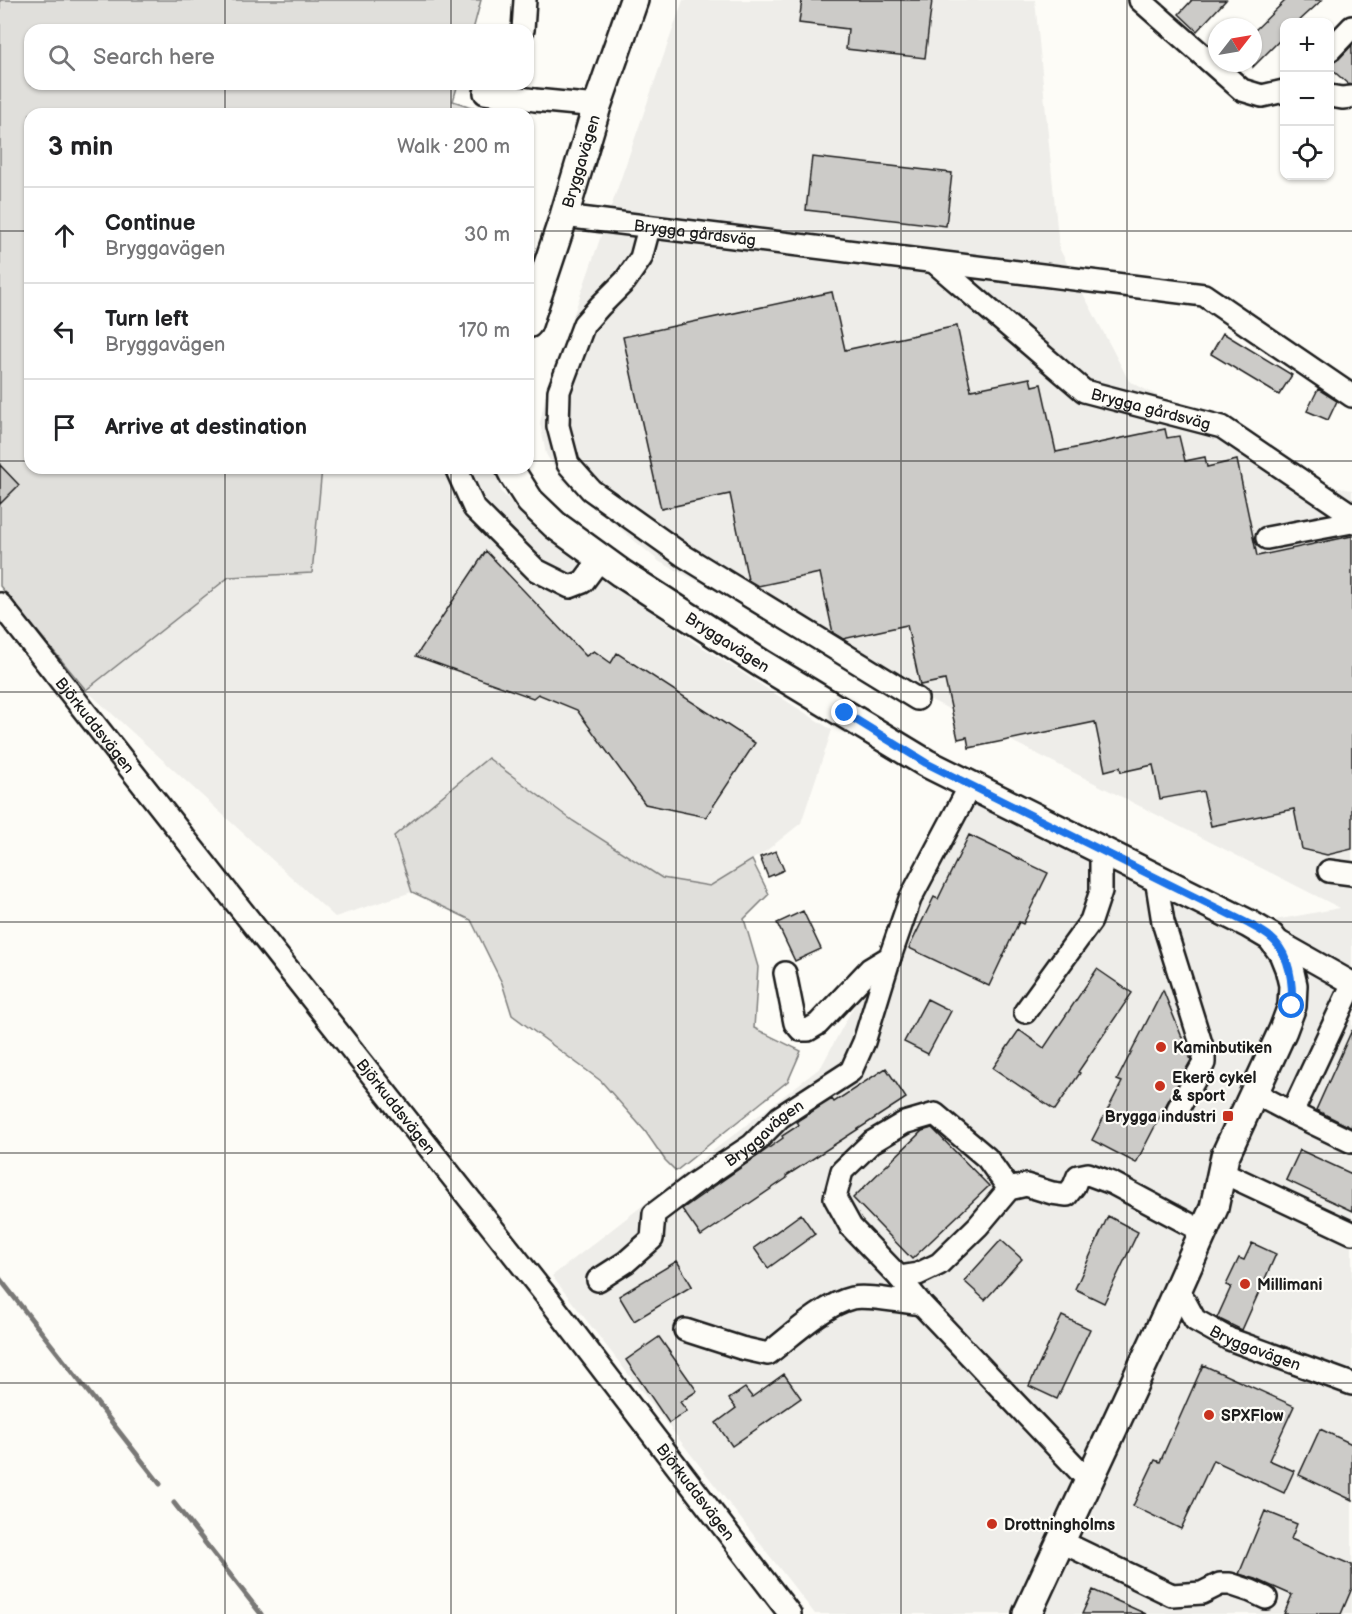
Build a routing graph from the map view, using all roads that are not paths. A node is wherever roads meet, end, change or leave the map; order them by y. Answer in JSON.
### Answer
{"nodes":[{"id":1,"x":525,"y":0,"type":"edge"},
{"id":2,"x":634,"y":0,"type":"edge"},
{"id":3,"x":1140,"y":0,"type":"edge"},
{"id":4,"x":523,"y":24,"type":"edge"},
{"id":5,"x":1352,"y":27,"type":"edge"},
{"id":6,"x":1334,"y":45,"type":"edge"},
{"id":7,"x":520,"y":91,"type":"edge"},
{"id":8,"x":1280,"y":92,"type":"edge"},
{"id":9,"x":485,"y":93,"type":"dead end"},
{"id":10,"x":1334,"y":97,"type":"edge"},
{"id":11,"x":1352,"y":97,"type":"edge"},
{"id":12,"x":597,"y":106,"type":"junction"},
{"id":13,"x":564,"y":216,"type":"junction"},
{"id":14,"x":649,"y":228,"type":"junction"},
{"id":15,"x":934,"y":262,"type":"junction"},
{"id":16,"x":534,"y":306,"type":"edge"},
{"id":17,"x":1352,"y":396,"type":"edge"},
{"id":18,"x":459,"y":474,"type":"edge"},
{"id":19,"x":513,"y":474,"type":"edge"},
{"id":20,"x":1352,"y":515,"type":"edge"},
{"id":21,"x":1352,"y":522,"type":"edge"},
{"id":22,"x":1266,"y":538,"type":"dead end"},
{"id":23,"x":601,"y":558,"type":"junction"},
{"id":24,"x":0,"y":604,"type":"edge"},
{"id":25,"x":917,"y":699,"type":"dead end"},
{"id":26,"x":970,"y":786,"type":"junction"},
{"id":27,"x":1101,"y":851,"type":"junction"},
{"id":28,"x":1329,"y":871,"type":"dead end"},
{"id":29,"x":1352,"y":874,"type":"edge"},
{"id":30,"x":1156,"y":878,"type":"junction"},
{"id":31,"x":1271,"y":937,"type":"junction"},
{"id":32,"x":890,"y":957,"type":"junction"},
{"id":33,"x":785,"y":974,"type":"dead end"},
{"id":34,"x":1352,"y":984,"type":"edge"},
{"id":35,"x":1025,"y":1012,"type":"dead end"},
{"id":36,"x":1254,"y":1093,"type":"junction"},
{"id":37,"x":1178,"y":1109,"type":"dead end"},
{"id":38,"x":1292,"y":1113,"type":"junction"},
{"id":39,"x":1352,"y":1142,"type":"edge"},
{"id":40,"x":1222,"y":1172,"type":"junction"},
{"id":41,"x":1009,"y":1189,"type":"junction"},
{"id":42,"x":1204,"y":1232,"type":"junction"},
{"id":43,"x":1352,"y":1233,"type":"edge"},
{"id":44,"x":899,"y":1277,"type":"junction"},
{"id":45,"x":598,"y":1280,"type":"dead end"},
{"id":46,"x":1178,"y":1289,"type":"junction"},
{"id":47,"x":921,"y":1304,"type":"junction"},
{"id":48,"x":684,"y":1330,"type":"dead end"},
{"id":49,"x":1352,"y":1384,"type":"edge"},
{"id":50,"x":1089,"y":1481,"type":"junction"},
{"id":51,"x":1060,"y":1541,"type":"junction"},
{"id":52,"x":1266,"y":1598,"type":"dead end"},
{"id":53,"x":790,"y":1614,"type":"edge"},
{"id":54,"x":1027,"y":1614,"type":"edge"}],
"edges":[{"from":1,"to":4,"type":"street"},
{"from":2,"to":12,"type":"main road","name":"Bryggavägen"},
{"from":3,"to":8,"type":"street"},
{"from":5,"to":6,"type":"street"},
{"from":7,"to":9,"type":"street"},
{"from":7,"to":12,"type":"street"},
{"from":10,"to":11,"type":"street"},
{"from":12,"to":13,"type":"main road","name":"Bryggavägen"},
{"from":13,"to":14,"type":"street","name":"Brygga gårdsväg"},
{"from":13,"to":16,"type":"main road","name":"Bryggavägen"},
{"from":14,"to":15,"type":"street","name":"Brygga gårdsväg"},
{"from":14,"to":25,"type":"street"},
{"from":15,"to":17,"type":"street","name":"Brygga gårdsväg"},
{"from":15,"to":20,"type":"street","name":"Brygga gårdsväg"},
{"from":18,"to":23,"type":"street"},
{"from":19,"to":23,"type":"main road","name":"Bryggavägen"},
{"from":21,"to":22,"type":"street"},
{"from":23,"to":26,"type":"main road","name":"Bryggavägen"},
{"from":24,"to":53,"type":"street","name":"Björkuddsvägen"},
{"from":26,"to":27,"type":"main road","name":"Bryggavägen"},
{"from":26,"to":32,"type":"street","name":"Bryggavägen"},
{"from":27,"to":30,"type":"main road","name":"Bryggavägen"},
{"from":27,"to":35,"type":"street"},
{"from":28,"to":29,"type":"street"},
{"from":30,"to":31,"type":"main road","name":"Bryggavägen"},
{"from":30,"to":37,"type":"street"},
{"from":31,"to":34,"type":"street","name":"Bryggavägen"},
{"from":31,"to":36,"type":"main road","name":"Bryggavägen"},
{"from":32,"to":33,"type":"street"},
{"from":32,"to":45,"type":"street","name":"Bryggavägen"},
{"from":34,"to":38,"type":"street","name":"Bryggavägen"},
{"from":36,"to":38,"type":"street"},
{"from":36,"to":40,"type":"main road","name":"Bryggavägen"},
{"from":38,"to":39,"type":"street"},
{"from":40,"to":42,"type":"main road","name":"Bryggavägen"},
{"from":40,"to":43,"type":"street"},
{"from":41,"to":42,"type":"street"},
{"from":41,"to":44,"type":"street"},
{"from":41,"to":44,"type":"street"},
{"from":42,"to":46,"type":"main road","name":"Bryggavägen"},
{"from":44,"to":47,"type":"street"},
{"from":46,"to":49,"type":"street","name":"Bryggavägen"},
{"from":46,"to":50,"type":"main road","name":"Bryggavägen"},
{"from":47,"to":48,"type":"street"},
{"from":47,"to":50,"type":"street"},
{"from":50,"to":51,"type":"main road","name":"Bryggavägen"},
{"from":51,"to":52,"type":"street"},
{"from":51,"to":54,"type":"main road","name":"Bryggavägen"}]}
